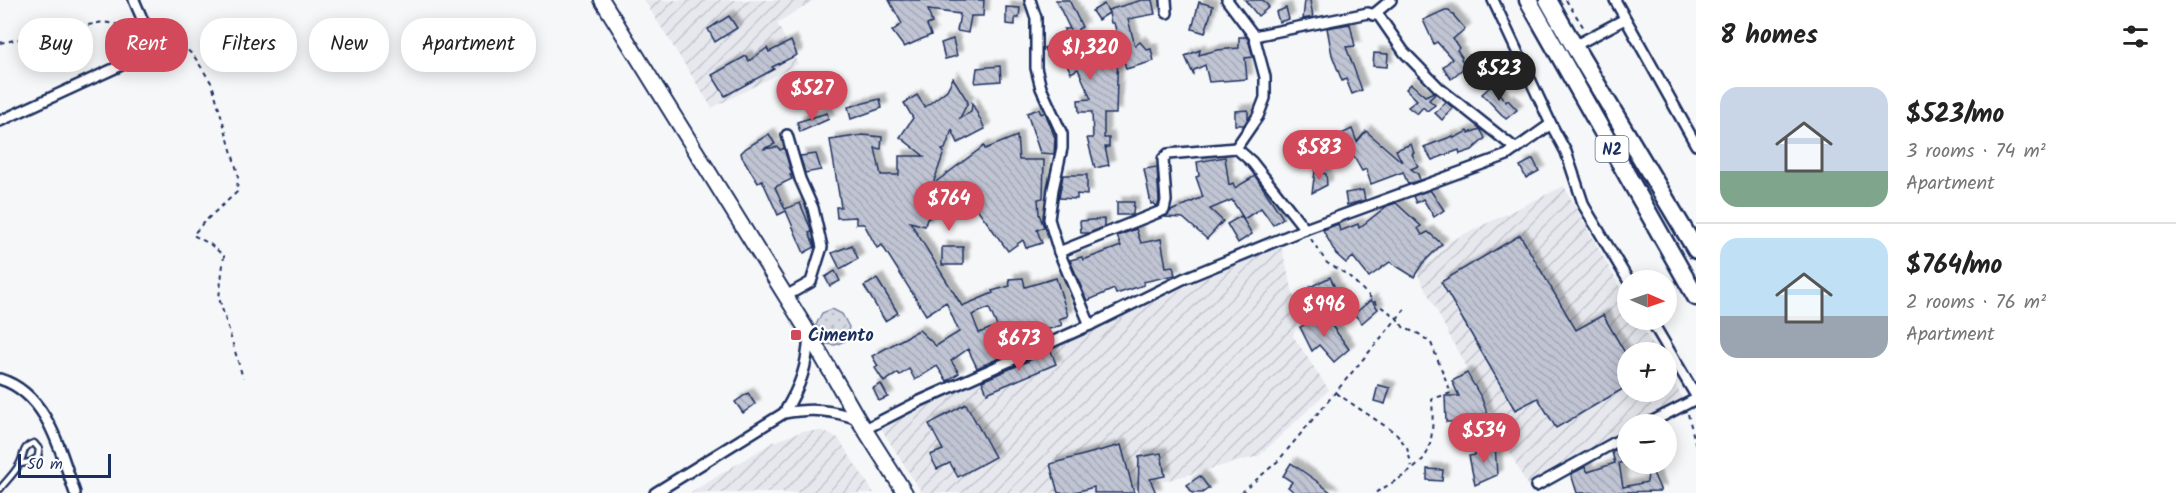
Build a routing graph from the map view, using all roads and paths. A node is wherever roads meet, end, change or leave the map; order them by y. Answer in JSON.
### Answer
{"nodes":[{"id":1,"x":134,"y":0,"type":"edge"},
{"id":2,"x":602,"y":0,"type":"edge"},
{"id":3,"x":1030,"y":0,"type":"edge"},
{"id":4,"x":1166,"y":0,"type":"edge"},
{"id":5,"x":1227,"y":0,"type":"edge"},
{"id":6,"x":1391,"y":0,"type":"edge"},
{"id":7,"x":1493,"y":0,"type":"edge"},
{"id":8,"x":1528,"y":0,"type":"edge"},
{"id":9,"x":1548,"y":0,"type":"edge"},
{"id":10,"x":1566,"y":0,"type":"edge"},
{"id":11,"x":1628,"y":0,"type":"edge"},
{"id":12,"x":1616,"y":3,"type":"edge"},
{"id":13,"x":1167,"y":13,"type":"dead end"},
{"id":14,"x":1373,"y":15,"type":"junction"},
{"id":15,"x":1625,"y":19,"type":"junction"},
{"id":16,"x":105,"y":22,"type":"edge"},
{"id":17,"x":1254,"y":36,"type":"junction"},
{"id":18,"x":1590,"y":38,"type":"junction"},
{"id":19,"x":0,"y":43,"type":"edge"},
{"id":20,"x":1574,"y":46,"type":"junction"},
{"id":21,"x":188,"y":51,"type":"edge"},
{"id":22,"x":0,"y":121,"type":"edge"},
{"id":23,"x":1551,"y":124,"type":"junction"},
{"id":24,"x":787,"y":135,"type":"dead end"},
{"id":25,"x":1696,"y":145,"type":"edge"},
{"id":26,"x":1236,"y":148,"type":"junction"},
{"id":27,"x":1516,"y":149,"type":"junction"},
{"id":28,"x":1305,"y":229,"type":"junction"},
{"id":29,"x":1696,"y":250,"type":"edge"},
{"id":30,"x":1059,"y":252,"type":"junction"},
{"id":31,"x":1622,"y":270,"type":"edge"},
{"id":32,"x":786,"y":296,"type":"junction"},
{"id":33,"x":1696,"y":297,"type":"edge"},
{"id":34,"x":1405,"y":309,"type":"dead end"},
{"id":35,"x":1396,"y":317,"type":"junction"},
{"id":36,"x":1090,"y":325,"type":"junction"},
{"id":37,"x":1657,"y":330,"type":"edge"},
{"id":38,"x":809,"y":335,"type":"junction"},
{"id":39,"x":243,"y":378,"type":"dead end"},
{"id":40,"x":0,"y":379,"type":"edge"},
{"id":41,"x":1336,"y":393,"type":"junction"},
{"id":42,"x":1696,"y":398,"type":"edge"},
{"id":43,"x":1686,"y":406,"type":"junction"},
{"id":44,"x":784,"y":413,"type":"junction"},
{"id":45,"x":1669,"y":414,"type":"edge"},
{"id":46,"x":862,"y":424,"type":"junction"},
{"id":47,"x":1617,"y":441,"type":"edge"},
{"id":48,"x":1696,"y":446,"type":"edge"},
{"id":49,"x":20,"y":464,"type":"junction"},
{"id":50,"x":1413,"y":468,"type":"junction"},
{"id":51,"x":1536,"y":486,"type":"dead end"},
{"id":52,"x":0,"y":489,"type":"edge"},
{"id":53,"x":75,"y":493,"type":"edge"},
{"id":54,"x":655,"y":493,"type":"edge"},
{"id":55,"x":905,"y":493,"type":"edge"},
{"id":56,"x":1241,"y":493,"type":"edge"},
{"id":57,"x":1374,"y":493,"type":"edge"}],
"edges":[{"from":1,"to":22,"type":"street"},
{"from":2,"to":32,"type":"main road"},
{"from":3,"to":30,"type":"street"},
{"from":4,"to":13,"type":"street"},
{"from":5,"to":17,"type":"street"},
{"from":6,"to":14,"type":"street"},
{"from":7,"to":23,"type":"street"},
{"from":8,"to":33,"type":"highway","number":"N2"},
{"from":9,"to":20,"type":"highway","number":"N2"},
{"from":10,"to":18,"type":"path"},
{"from":11,"to":12,"type":"street"},
{"from":12,"to":15,"type":"street"},
{"from":14,"to":17,"type":"street"},
{"from":14,"to":27,"type":"street"},
{"from":15,"to":18,"type":"street"},
{"from":15,"to":25,"type":"street"},
{"from":16,"to":19,"type":"path"},
{"from":17,"to":26,"type":"street"},
{"from":18,"to":20,"type":"street"},
{"from":20,"to":29,"type":"highway","number":"N2"},
{"from":21,"to":39,"type":"path"},
{"from":23,"to":27,"type":"street"},
{"from":23,"to":31,"type":"street"},
{"from":24,"to":32,"type":"street"},
{"from":26,"to":28,"type":"street"},
{"from":26,"to":30,"type":"street"},
{"from":27,"to":28,"type":"street"},
{"from":28,"to":35,"type":"path"},
{"from":28,"to":36,"type":"street"},
{"from":30,"to":36,"type":"street"},
{"from":32,"to":38,"type":"main road"},
{"from":34,"to":35,"type":"path"},
{"from":35,"to":41,"type":"path"},
{"from":35,"to":50,"type":"path"},
{"from":36,"to":46,"type":"street"},
{"from":37,"to":42,"type":"street"},
{"from":38,"to":44,"type":"street"},
{"from":38,"to":46,"type":"main road"},
{"from":40,"to":53,"type":"street"},
{"from":41,"to":50,"type":"path"},
{"from":41,"to":56,"type":"path"},
{"from":42,"to":43,"type":"street"},
{"from":43,"to":45,"type":"street"},
{"from":43,"to":48,"type":"path"},
{"from":44,"to":46,"type":"street"},
{"from":44,"to":54,"type":"street"},
{"from":46,"to":55,"type":"main road"},
{"from":47,"to":51,"type":"street"},
{"from":49,"to":49,"type":"lane"},
{"from":49,"to":52,"type":"lane"},
{"from":50,"to":57,"type":"path"}]}
